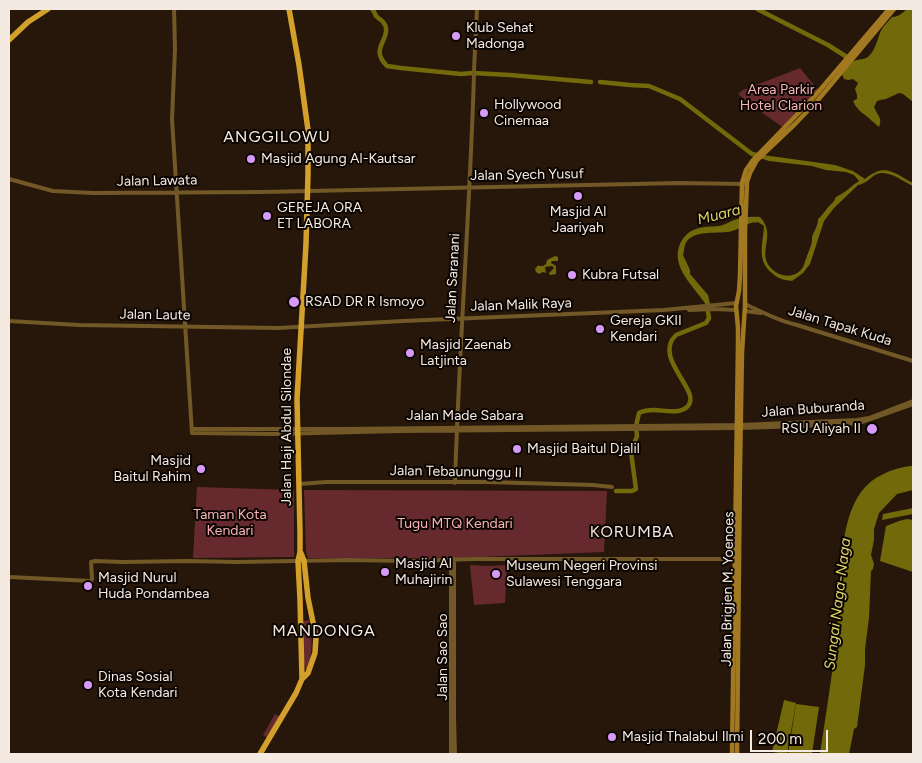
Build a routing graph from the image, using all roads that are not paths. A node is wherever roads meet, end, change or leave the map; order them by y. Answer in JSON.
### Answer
{"nodes":[{"id":1,"x":48,"y":9,"type":"edge"},
{"id":2,"x":174,"y":9,"type":"edge"},
{"id":3,"x":289,"y":9,"type":"edge"},
{"id":4,"x":477,"y":9,"type":"edge"},
{"id":5,"x":889,"y":9,"type":"edge"},
{"id":6,"x":894,"y":9,"type":"edge"},
{"id":7,"x":9,"y":40,"type":"edge"},
{"id":8,"x":853,"y":55,"type":"junction"},
{"id":9,"x":9,"y":179,"type":"edge"},
{"id":10,"x":744,"y":183,"type":"junction"},
{"id":11,"x":470,"y":187,"type":"junction"},
{"id":12,"x":307,"y":190,"type":"junction"},
{"id":13,"x":177,"y":192,"type":"junction"},
{"id":14,"x":743,"y":232,"type":"junction"},
{"id":15,"x":736,"y":303,"type":"junction"},
{"id":16,"x":745,"y":304,"type":"junction"},
{"id":17,"x":713,"y":308,"type":"junction"},
{"id":18,"x":737,"y":312,"type":"junction"},
{"id":19,"x":761,"y":312,"type":"junction"},
{"id":20,"x":744,"y":313,"type":"junction"},
{"id":21,"x":462,"y":319,"type":"junction"},
{"id":22,"x":9,"y":321,"type":"edge"},
{"id":23,"x":186,"y":327,"type":"junction"},
{"id":24,"x":300,"y":327,"type":"junction"},
{"id":25,"x":913,"y":361,"type":"edge"},
{"id":26,"x":913,"y":402,"type":"edge"},
{"id":27,"x":739,"y":426,"type":"junction"},
{"id":28,"x":644,"y":427,"type":"junction"},
{"id":29,"x":540,"y":428,"type":"junction"},
{"id":30,"x":456,"y":429,"type":"junction"},
{"id":31,"x":298,"y":431,"type":"junction"},
{"id":32,"x":455,"y":483,"type":"junction"},
{"id":33,"x":299,"y":484,"type":"junction"},
{"id":34,"x":612,"y":487,"type":"dead end"},
{"id":35,"x":452,"y":559,"type":"junction"},
{"id":36,"x":735,"y":559,"type":"junction"},
{"id":37,"x":301,"y":561,"type":"junction"},
{"id":38,"x":9,"y":576,"type":"edge"},
{"id":39,"x":736,"y":630,"type":"junction"},
{"id":40,"x":301,"y":670,"type":"junction"},
{"id":41,"x":308,"y":673,"type":"junction"},
{"id":42,"x":302,"y":679,"type":"junction"},
{"id":43,"x":260,"y":754,"type":"edge"},
{"id":44,"x":451,"y":754,"type":"edge"},
{"id":45,"x":455,"y":754,"type":"edge"},
{"id":46,"x":732,"y":754,"type":"edge"},
{"id":47,"x":737,"y":754,"type":"edge"}],
"edges":[{"from":1,"to":7,"type":"highway"},
{"from":2,"to":13,"type":"street"},
{"from":3,"to":12,"type":"highway","name":"Jalan Haji Abdul Silondae"},
{"from":4,"to":11,"type":"street","name":"Jalan Saranani"},
{"from":5,"to":8,"type":"main road"},
{"from":6,"to":8,"type":"main road"},
{"from":8,"to":10,"type":"main road"},
{"from":9,"to":13,"type":"street","name":"Jalan Lawata"},
{"from":10,"to":11,"type":"street","name":"Jalan Syech Yusuf"},
{"from":10,"to":14,"type":"main road"},
{"from":11,"to":12,"type":"street","name":"Jalan Syech Yusuf"},
{"from":11,"to":21,"type":"street","name":"Jalan Saranani"},
{"from":12,"to":13,"type":"street","name":"Jalan Lawata"},
{"from":12,"to":24,"type":"highway","name":"Jalan Haji Abdul Silondae"},
{"from":13,"to":23,"type":"street"},
{"from":14,"to":15,"type":"main road"},
{"from":14,"to":16,"type":"main road"},
{"from":15,"to":16,"type":"main road"},
{"from":15,"to":17,"type":"street"},
{"from":15,"to":18,"type":"main road"},
{"from":16,"to":19,"type":"street","name":"Jalan Tapak Kuda"},
{"from":16,"to":20,"type":"main road"},
{"from":17,"to":18,"type":"street"},
{"from":17,"to":21,"type":"street","name":"Jalan Malik Raya"},
{"from":18,"to":20,"type":"main road"},
{"from":18,"to":27,"type":"main road"},
{"from":19,"to":20,"type":"street","name":"Jalan Tapak Kuda"},
{"from":19,"to":25,"type":"street","name":"Jalan Tapak Kuda"},
{"from":20,"to":27,"type":"main road"},
{"from":21,"to":24,"type":"street","name":"Jalan Malik Raya"},
{"from":21,"to":30,"type":"street","name":"Jalan Saranani"},
{"from":22,"to":23,"type":"street","name":"Jalan Laute"},
{"from":23,"to":24,"type":"street","name":"Jalan Laute"},
{"from":23,"to":31,"type":"street","name":"Jalan Made Sabara"},
{"from":24,"to":31,"type":"highway","name":"Jalan Haji Abdul Silondae"},
{"from":26,"to":27,"type":"street","name":"Jalan Buburanda"},
{"from":27,"to":28,"type":"street","name":"Jalan Made Sabara"},
{"from":27,"to":36,"type":"main road","name":"Jalan Brigjen M. Yoenoes"},
{"from":27,"to":39,"type":"main road","name":"Jalan Brigjen M. Yoenoes"},
{"from":28,"to":29,"type":"street","name":"Jalan Made Sabara"},
{"from":28,"to":29,"type":"street","name":"Jalan Made Sabara"},
{"from":29,"to":30,"type":"street","name":"Jalan Made Sabara"},
{"from":30,"to":31,"type":"street","name":"Jalan Made Sabara"},
{"from":30,"to":32,"type":"street","name":"Jalan Saranani"},
{"from":31,"to":33,"type":"highway","name":"Jalan Haji Abdul Silondae"},
{"from":32,"to":33,"type":"street","name":"Jalan Tebaununggu II"},
{"from":32,"to":34,"type":"street","name":"Jalan Tebaununggu II"},
{"from":33,"to":37,"type":"highway","name":"Jalan Haji Abdul Silondae"},
{"from":35,"to":36,"type":"street"},
{"from":35,"to":37,"type":"street"},
{"from":35,"to":44,"type":"street","name":"Jalan Sao Sao"},
{"from":35,"to":45,"type":"street","name":"Jalan Sao Sao"},
{"from":36,"to":39,"type":"main road","name":"Jalan Brigjen M. Yoenoes"},
{"from":37,"to":38,"type":"street"},
{"from":37,"to":40,"type":"highway"},
{"from":37,"to":41,"type":"highway"},
{"from":39,"to":46,"type":"main road","name":"Jalan Brigjen M. Yoenoes"},
{"from":39,"to":47,"type":"main road","name":"Jalan Brigjen M. Yoenoes"},
{"from":40,"to":41,"type":"highway"},
{"from":40,"to":42,"type":"highway"},
{"from":41,"to":42,"type":"highway"},
{"from":42,"to":43,"type":"highway"}]}
